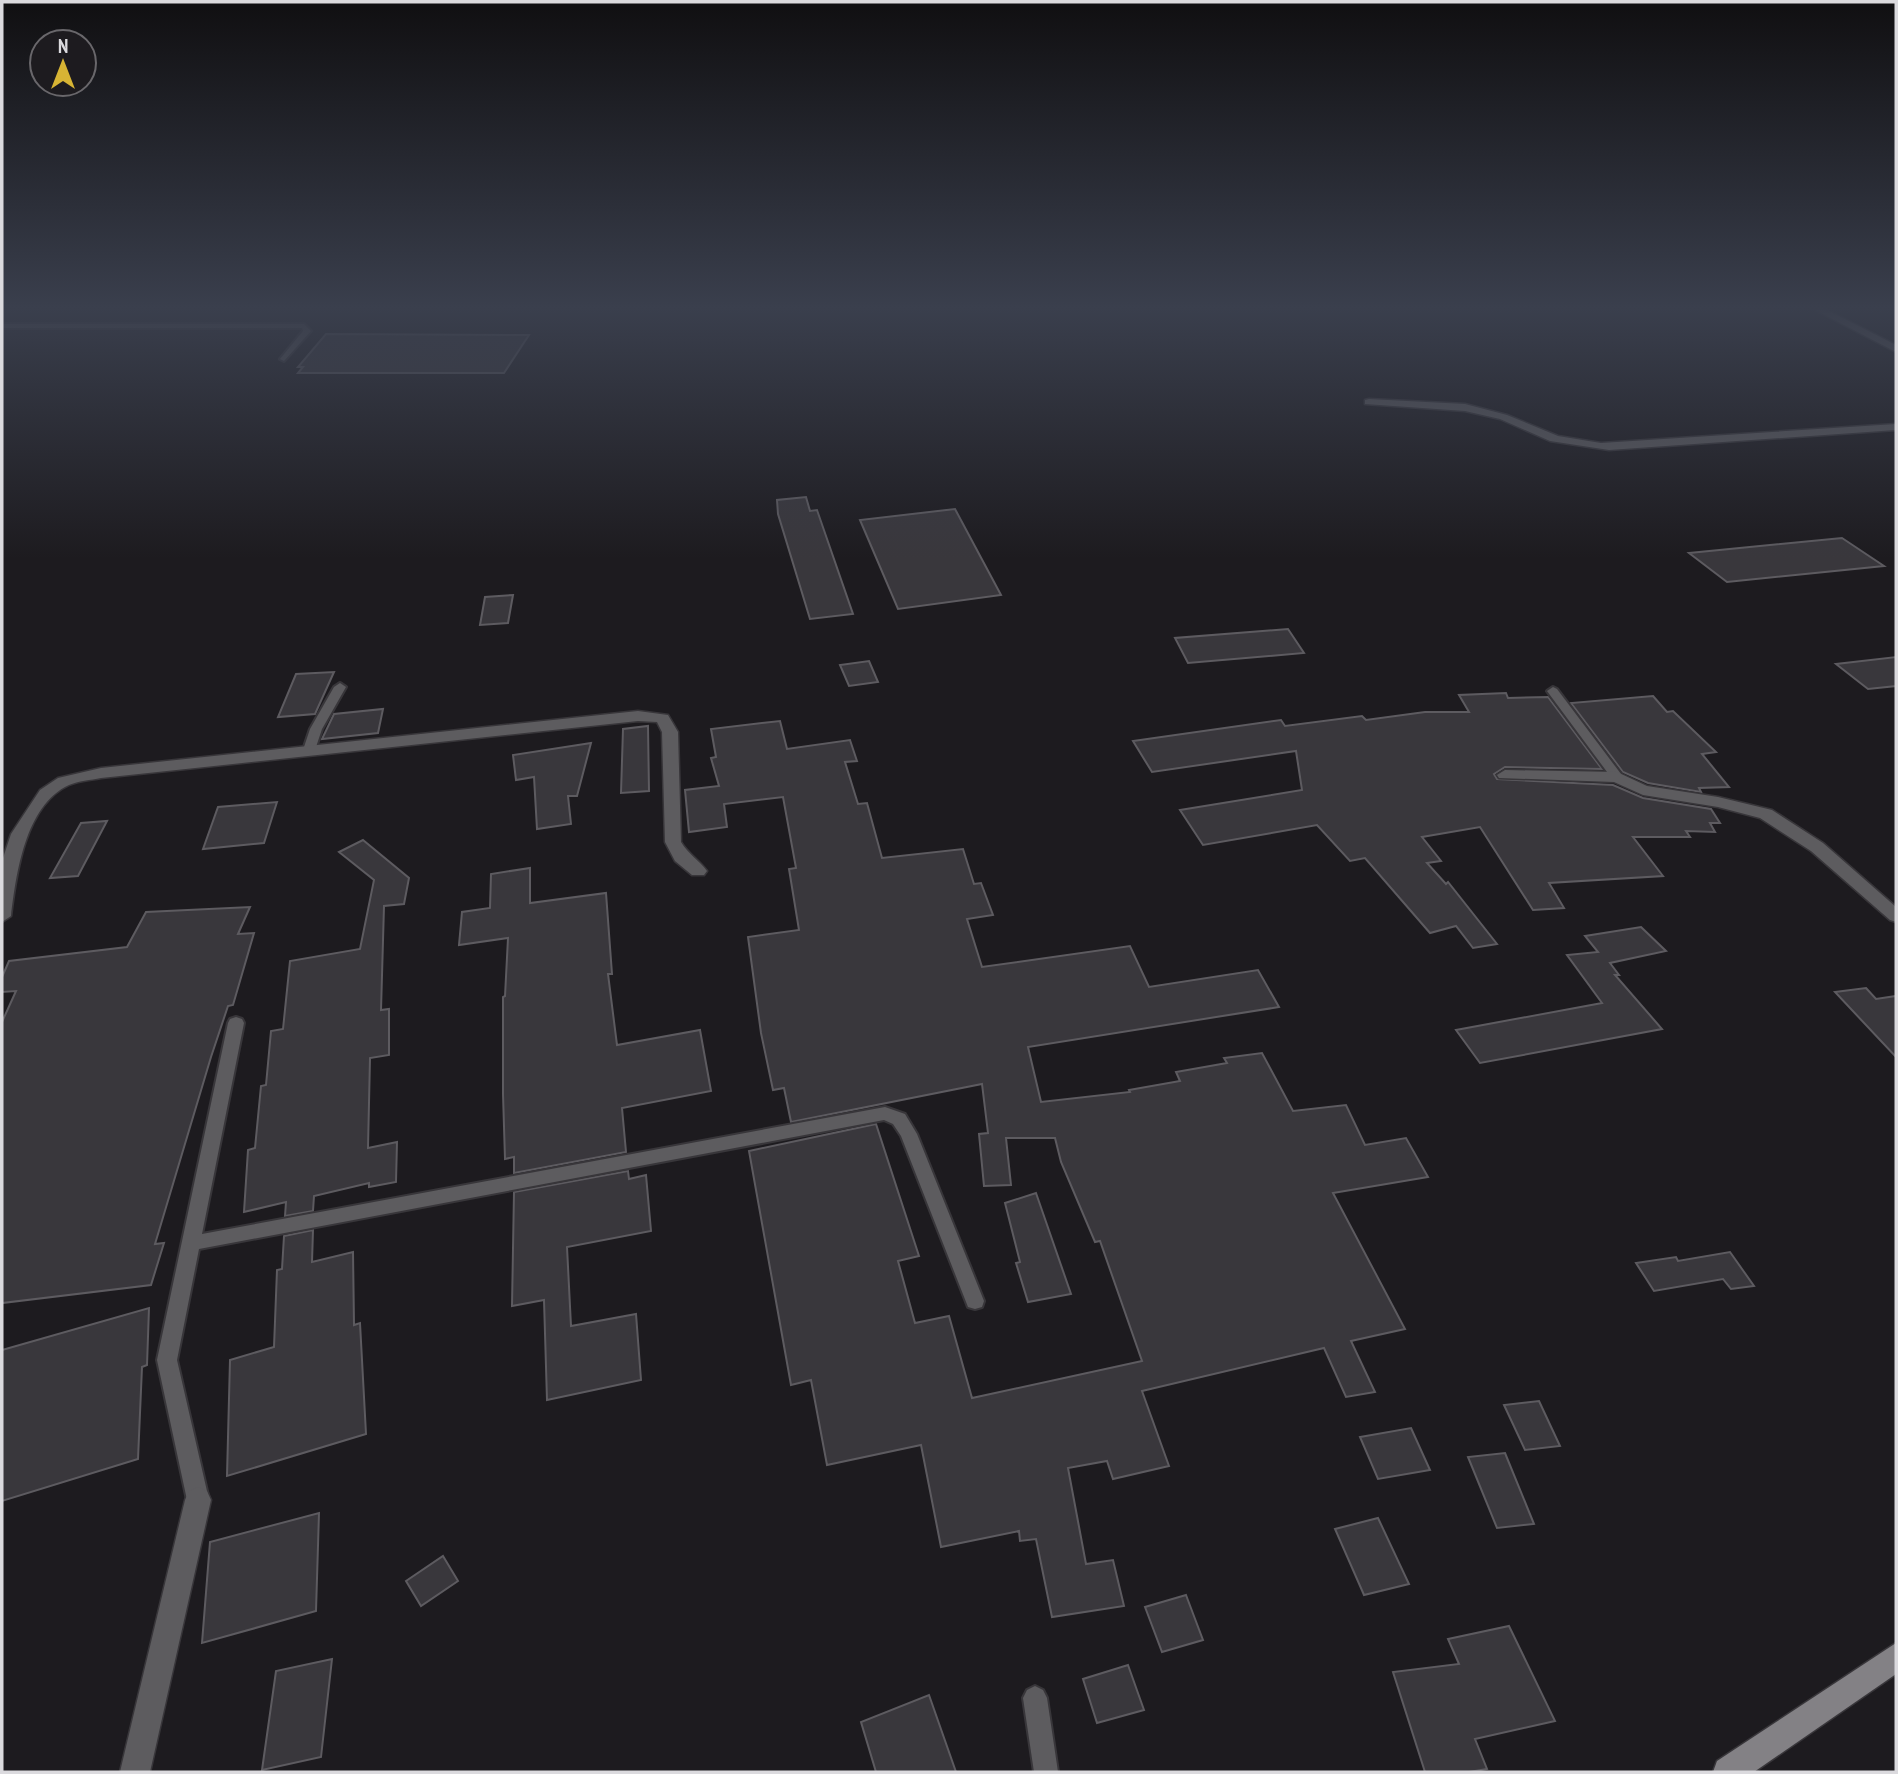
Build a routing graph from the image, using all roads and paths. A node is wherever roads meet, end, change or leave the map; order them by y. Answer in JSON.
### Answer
{"nodes":[{"id":1,"x":1369,"y":402,"type":"dead end"},
{"id":2,"x":1896,"y":427,"type":"edge"},
{"id":3,"x":340,"y":687,"type":"dead end"},
{"id":4,"x":1553,"y":691,"type":"dead end"},
{"id":5,"x":309,"y":750,"type":"junction"},
{"id":6,"x":1505,"y":775,"type":"dead end"},
{"id":7,"x":1617,"y":777,"type":"junction"},
{"id":8,"x":698,"y":871,"type":"dead end"},
{"id":9,"x":2,"y":916,"type":"edge"},
{"id":10,"x":1896,"y":916,"type":"edge"},
{"id":11,"x":236,"y":1023,"type":"dead end"},
{"id":12,"x":192,"y":1242,"type":"junction"},
{"id":13,"x":975,"y":1301,"type":"dead end"},
{"id":14,"x":198,"y":1500,"type":"joint"},
{"id":15,"x":1896,"y":1657,"type":"edge"},
{"id":16,"x":1035,"y":1698,"type":"dead end"},
{"id":17,"x":135,"y":1772,"type":"edge"},
{"id":18,"x":1046,"y":1772,"type":"edge"},
{"id":19,"x":1728,"y":1772,"type":"edge"}],
"edges":[{"from":1,"to":2,"type":"street"},
{"from":3,"to":5,"type":"lane"},
{"from":4,"to":7,"type":"lane"},
{"from":5,"to":8,"type":"street"},
{"from":5,"to":9,"type":"street"},
{"from":6,"to":7,"type":"street"},
{"from":7,"to":10,"type":"street"},
{"from":11,"to":12,"type":"lane"},
{"from":12,"to":13,"type":"lane"},
{"from":12,"to":14,"type":"lane"},
{"from":14,"to":17,"type":"street"},
{"from":15,"to":19,"type":"main road"},
{"from":16,"to":18,"type":"lane"}]}
